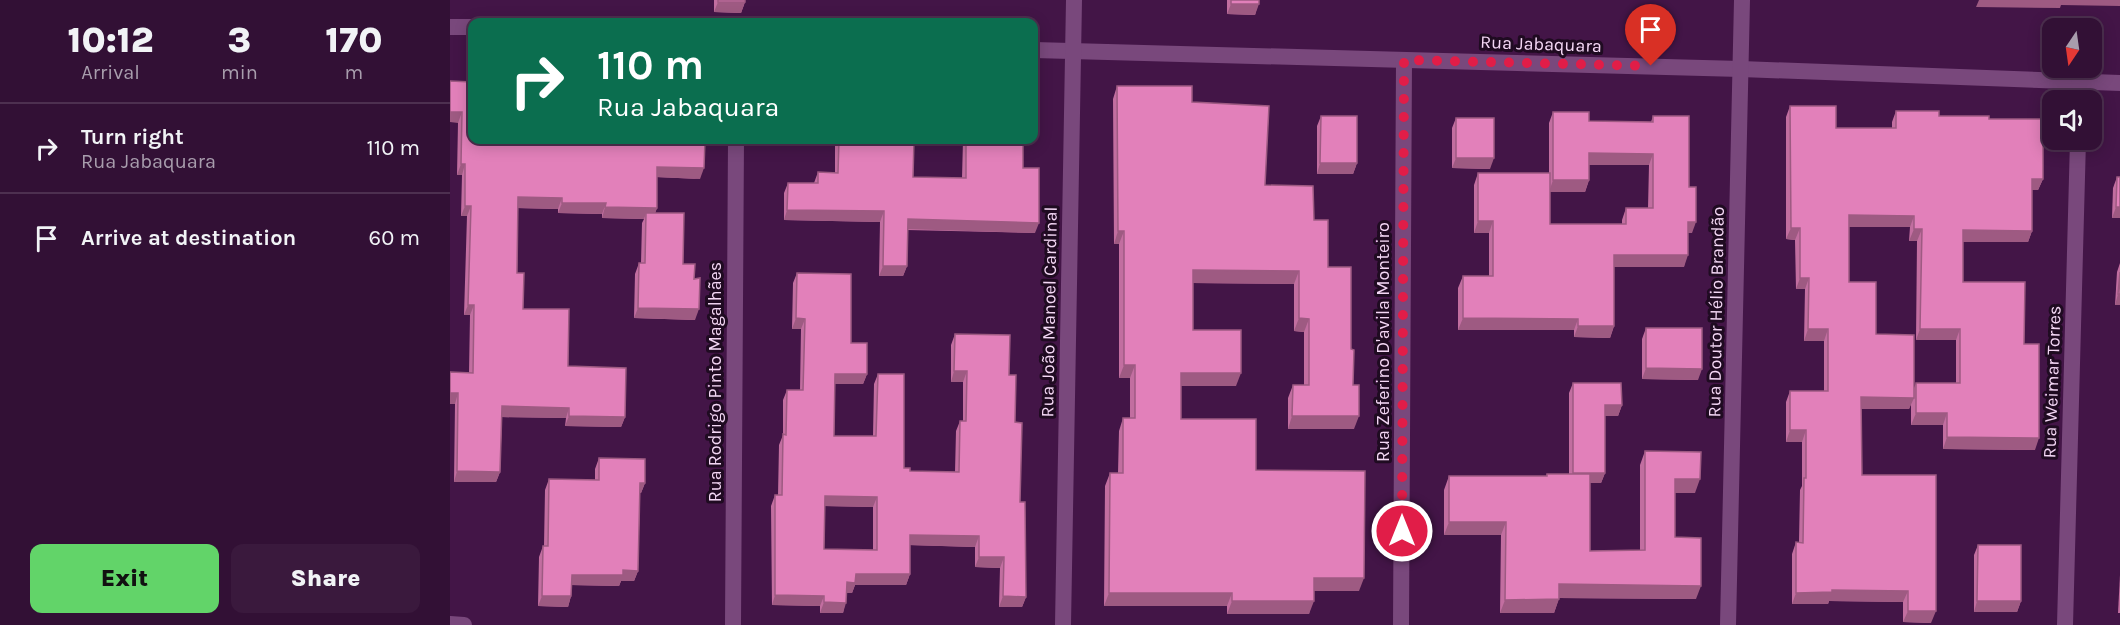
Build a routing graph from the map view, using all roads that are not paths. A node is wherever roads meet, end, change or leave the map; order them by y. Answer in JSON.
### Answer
{"nodes":[{"id":1,"x":1074,"y":0,"type":"edge"},
{"id":2,"x":1742,"y":0,"type":"edge"},
{"id":3,"x":450,"y":27,"type":"edge"},
{"id":4,"x":468,"y":27,"type":"edge"},
{"id":5,"x":1038,"y":50,"type":"edge"},
{"id":6,"x":1074,"y":52,"type":"junction"},
{"id":7,"x":1404,"y":60,"type":"junction"},
{"id":8,"x":1741,"y":69,"type":"junction"},
{"id":9,"x":2079,"y":82,"type":"junction"},
{"id":10,"x":2120,"y":83,"type":"edge"},
{"id":11,"x":2079,"y":90,"type":"edge"},
{"id":12,"x":736,"y":144,"type":"edge"},
{"id":13,"x":2078,"y":150,"type":"edge"},
{"id":14,"x":450,"y":624,"type":"edge"},
{"id":15,"x":464,"y":625,"type":"edge"},
{"id":16,"x":733,"y":625,"type":"edge"},
{"id":17,"x":1063,"y":625,"type":"edge"},
{"id":18,"x":1401,"y":625,"type":"edge"},
{"id":19,"x":1728,"y":625,"type":"edge"},
{"id":20,"x":2065,"y":625,"type":"edge"}],
"edges":[{"from":1,"to":6,"type":"street","name":"Rua João Manoel Cardinal"},
{"from":2,"to":8,"type":"street","name":"Rua Doutor Hélio Brandão"},
{"from":3,"to":4,"type":"street"},
{"from":5,"to":6,"type":"street","name":"Rua Jabaquara"},
{"from":6,"to":7,"type":"street","name":"Rua Jabaquara"},
{"from":6,"to":17,"type":"street","name":"Rua João Manoel Cardinal"},
{"from":7,"to":8,"type":"street","name":"Rua Jabaquara"},
{"from":7,"to":18,"type":"street","name":"Rua Zeferino D'avila Monteiro"},
{"from":8,"to":9,"type":"street","name":"Rua Jabaquara"},
{"from":8,"to":19,"type":"street","name":"Rua Doutor Hélio Brandão"},
{"from":9,"to":10,"type":"street","name":"Rua Jabaquara"},
{"from":9,"to":11,"type":"street"},
{"from":12,"to":16,"type":"street","name":"Rua Rodrigo Pinto Magalhães"},
{"from":13,"to":20,"type":"street","name":"Rua Weimar Torres"},
{"from":14,"to":15,"type":"street"}]}
